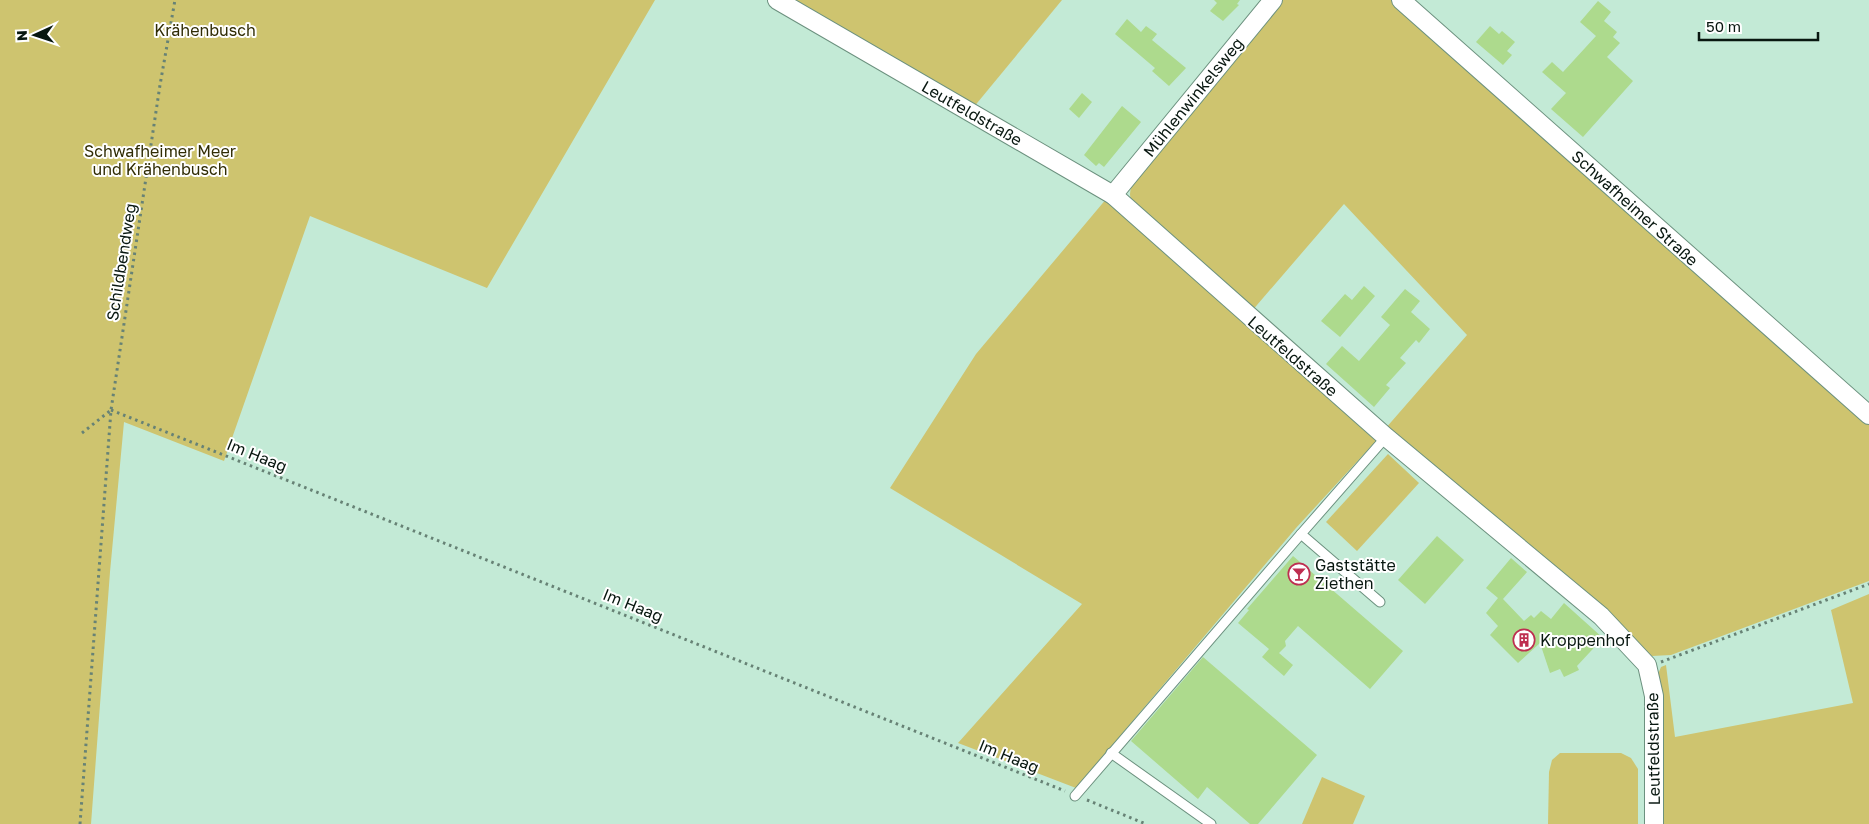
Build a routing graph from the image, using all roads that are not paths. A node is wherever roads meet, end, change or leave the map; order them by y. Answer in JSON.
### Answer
{"nodes":[{"id":1,"x":777,"y":0,"type":"edge"},
{"id":2,"x":1273,"y":0,"type":"edge"},
{"id":3,"x":1401,"y":0,"type":"edge"},
{"id":4,"x":1114,"y":195,"type":"junction"},
{"id":5,"x":1869,"y":415,"type":"edge"},
{"id":6,"x":1386,"y":437,"type":"junction"},
{"id":7,"x":1301,"y":534,"type":"junction"},
{"id":8,"x":1380,"y":602,"type":"dead end"},
{"id":9,"x":1111,"y":753,"type":"junction"},
{"id":10,"x":1075,"y":796,"type":"road end"},
{"id":11,"x":1211,"y":824,"type":"edge"},
{"id":12,"x":1654,"y":824,"type":"edge"}],
"edges":[{"from":1,"to":4,"type":"street","name":"Leutfeldstraße"},
{"from":2,"to":4,"type":"street","name":"Mühlenwinkelsweg"},
{"from":3,"to":5,"type":"street","name":"Schwafheimer Straße"},
{"from":4,"to":6,"type":"street","name":"Leutfeldstraße"},
{"from":6,"to":7,"type":"lane"},
{"from":6,"to":12,"type":"street","name":"Leutfeldstraße"},
{"from":7,"to":8,"type":"lane"},
{"from":7,"to":9,"type":"lane"},
{"from":9,"to":10,"type":"lane"},
{"from":9,"to":11,"type":"lane"}]}
